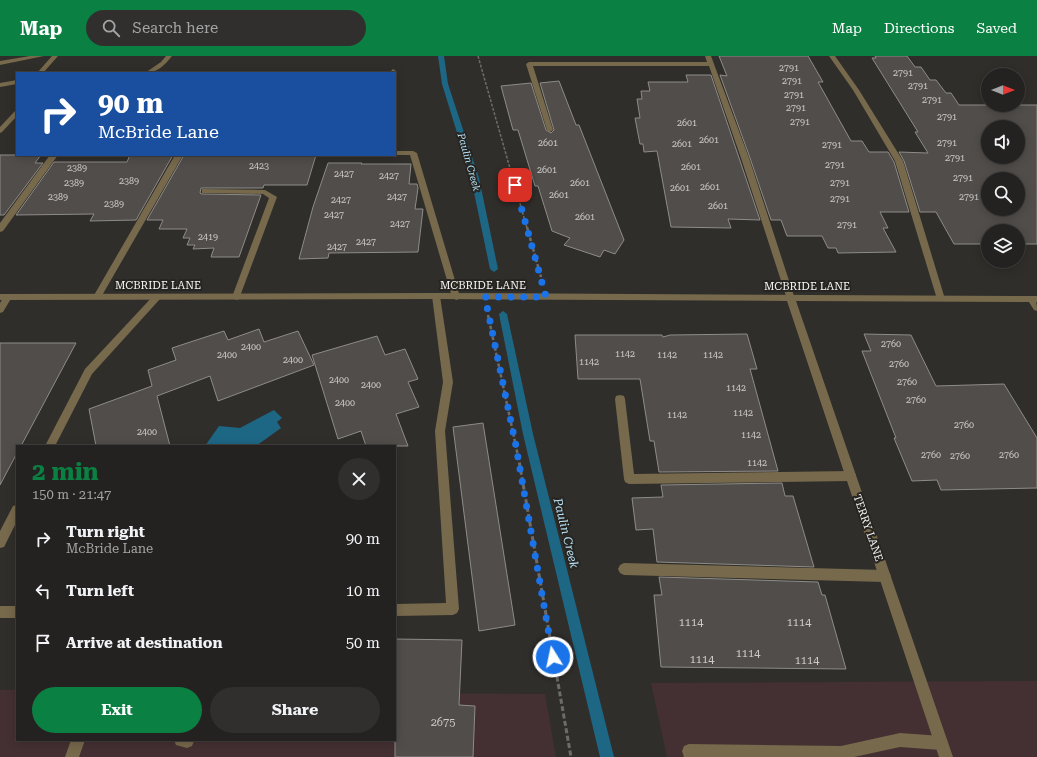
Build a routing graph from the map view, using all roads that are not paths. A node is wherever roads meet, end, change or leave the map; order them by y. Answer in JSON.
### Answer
{"nodes":[{"id":1,"x":41,"y":56,"type":"edge"},
{"id":2,"x":55,"y":56,"type":"edge"},
{"id":3,"x":168,"y":56,"type":"edge"},
{"id":4,"x":526,"y":56,"type":"edge"},
{"id":5,"x":832,"y":56,"type":"edge"},
{"id":6,"x":710,"y":60,"type":"edge"},
{"id":7,"x":0,"y":63,"type":"edge"},
{"id":8,"x":528,"y":64,"type":"junction"},
{"id":9,"x":41,"y":72,"type":"edge"},
{"id":10,"x":150,"y":72,"type":"edge"},
{"id":11,"x":16,"y":82,"type":"edge"},
{"id":12,"x":0,"y":85,"type":"edge"},
{"id":13,"x":16,"y":113,"type":"edge"},
{"id":14,"x":550,"y":130,"type":"dead end"},
{"id":15,"x":0,"y":131,"type":"edge"},
{"id":16,"x":396,"y":153,"type":"edge"},
{"id":17,"x":53,"y":156,"type":"edge"},
{"id":18,"x":178,"y":156,"type":"edge"},
{"id":19,"x":205,"y":191,"type":"dead end"},
{"id":20,"x":0,"y":229,"type":"edge"},
{"id":21,"x":436,"y":296,"type":"junction"},
{"id":22,"x":4,"y":297,"type":"edge"},
{"id":23,"x":97,"y":297,"type":"junction"},
{"id":24,"x":157,"y":297,"type":"junction"},
{"id":25,"x":236,"y":297,"type":"junction"},
{"id":26,"x":456,"y":297,"type":"junction"},
{"id":27,"x":791,"y":299,"type":"junction"},
{"id":28,"x":940,"y":299,"type":"junction"},
{"id":29,"x":1034,"y":299,"type":"edge"},
{"id":30,"x":1037,"y":308,"type":"edge"},
{"id":31,"x":0,"y":310,"type":"edge"},
{"id":32,"x":620,"y":398,"type":"dead end"},
{"id":33,"x":51,"y":445,"type":"edge"},
{"id":34,"x":851,"y":476,"type":"junction"},
{"id":35,"x":16,"y":512,"type":"edge"},
{"id":36,"x":0,"y":543,"type":"edge"},
{"id":37,"x":624,"y":569,"type":"dead end"},
{"id":38,"x":885,"y":576,"type":"junction"},
{"id":39,"x":396,"y":610,"type":"edge"},
{"id":40,"x":0,"y":612,"type":"edge"},
{"id":41,"x":16,"y":612,"type":"edge"},
{"id":42,"x":78,"y":741,"type":"edge"},
{"id":43,"x":941,"y":743,"type":"junction"},
{"id":44,"x":841,"y":755,"type":"edge"},
{"id":45,"x":72,"y":757,"type":"edge"},
{"id":46,"x":691,"y":757,"type":"edge"},
{"id":47,"x":946,"y":757,"type":"edge"}],
"edges":[{"from":1,"to":7,"type":"street"},
{"from":2,"to":9,"type":"street"},
{"from":3,"to":10,"type":"street"},
{"from":4,"to":8,"type":"street"},
{"from":5,"to":28,"type":"street"},
{"from":6,"to":8,"type":"street"},
{"from":6,"to":27,"type":"street","name":"TERRY LANE"},
{"from":8,"to":14,"type":"street"},
{"from":11,"to":12,"type":"street"},
{"from":13,"to":15,"type":"street"},
{"from":16,"to":26,"type":"street"},
{"from":17,"to":20,"type":"street"},
{"from":18,"to":23,"type":"street"},
{"from":19,"to":25,"type":"street"},
{"from":21,"to":25,"type":"street","name":"MCBRIDE LANE"},
{"from":21,"to":26,"type":"street","name":"MCBRIDE LANE"},
{"from":21,"to":39,"type":"street"},
{"from":22,"to":23,"type":"street","name":"MCBRIDE LANE"},
{"from":22,"to":31,"type":"street"},
{"from":23,"to":24,"type":"street","name":"MCBRIDE LANE"},
{"from":24,"to":25,"type":"street","name":"MCBRIDE LANE"},
{"from":24,"to":33,"type":"street"},
{"from":26,"to":27,"type":"street","name":"MCBRIDE LANE"},
{"from":27,"to":28,"type":"street","name":"MCBRIDE LANE"},
{"from":27,"to":34,"type":"street","name":"TERRY LANE"},
{"from":28,"to":29,"type":"street","name":"MCBRIDE LANE"},
{"from":29,"to":30,"type":"street"},
{"from":32,"to":34,"type":"street"},
{"from":34,"to":38,"type":"street","name":"TERRY LANE"},
{"from":35,"to":36,"type":"street"},
{"from":37,"to":38,"type":"street"},
{"from":38,"to":43,"type":"street","name":"TERRY LANE"},
{"from":40,"to":41,"type":"street"},
{"from":42,"to":45,"type":"street"},
{"from":43,"to":44,"type":"street"},
{"from":43,"to":47,"type":"street","name":"TERRY LANE"},
{"from":44,"to":46,"type":"street"}]}
